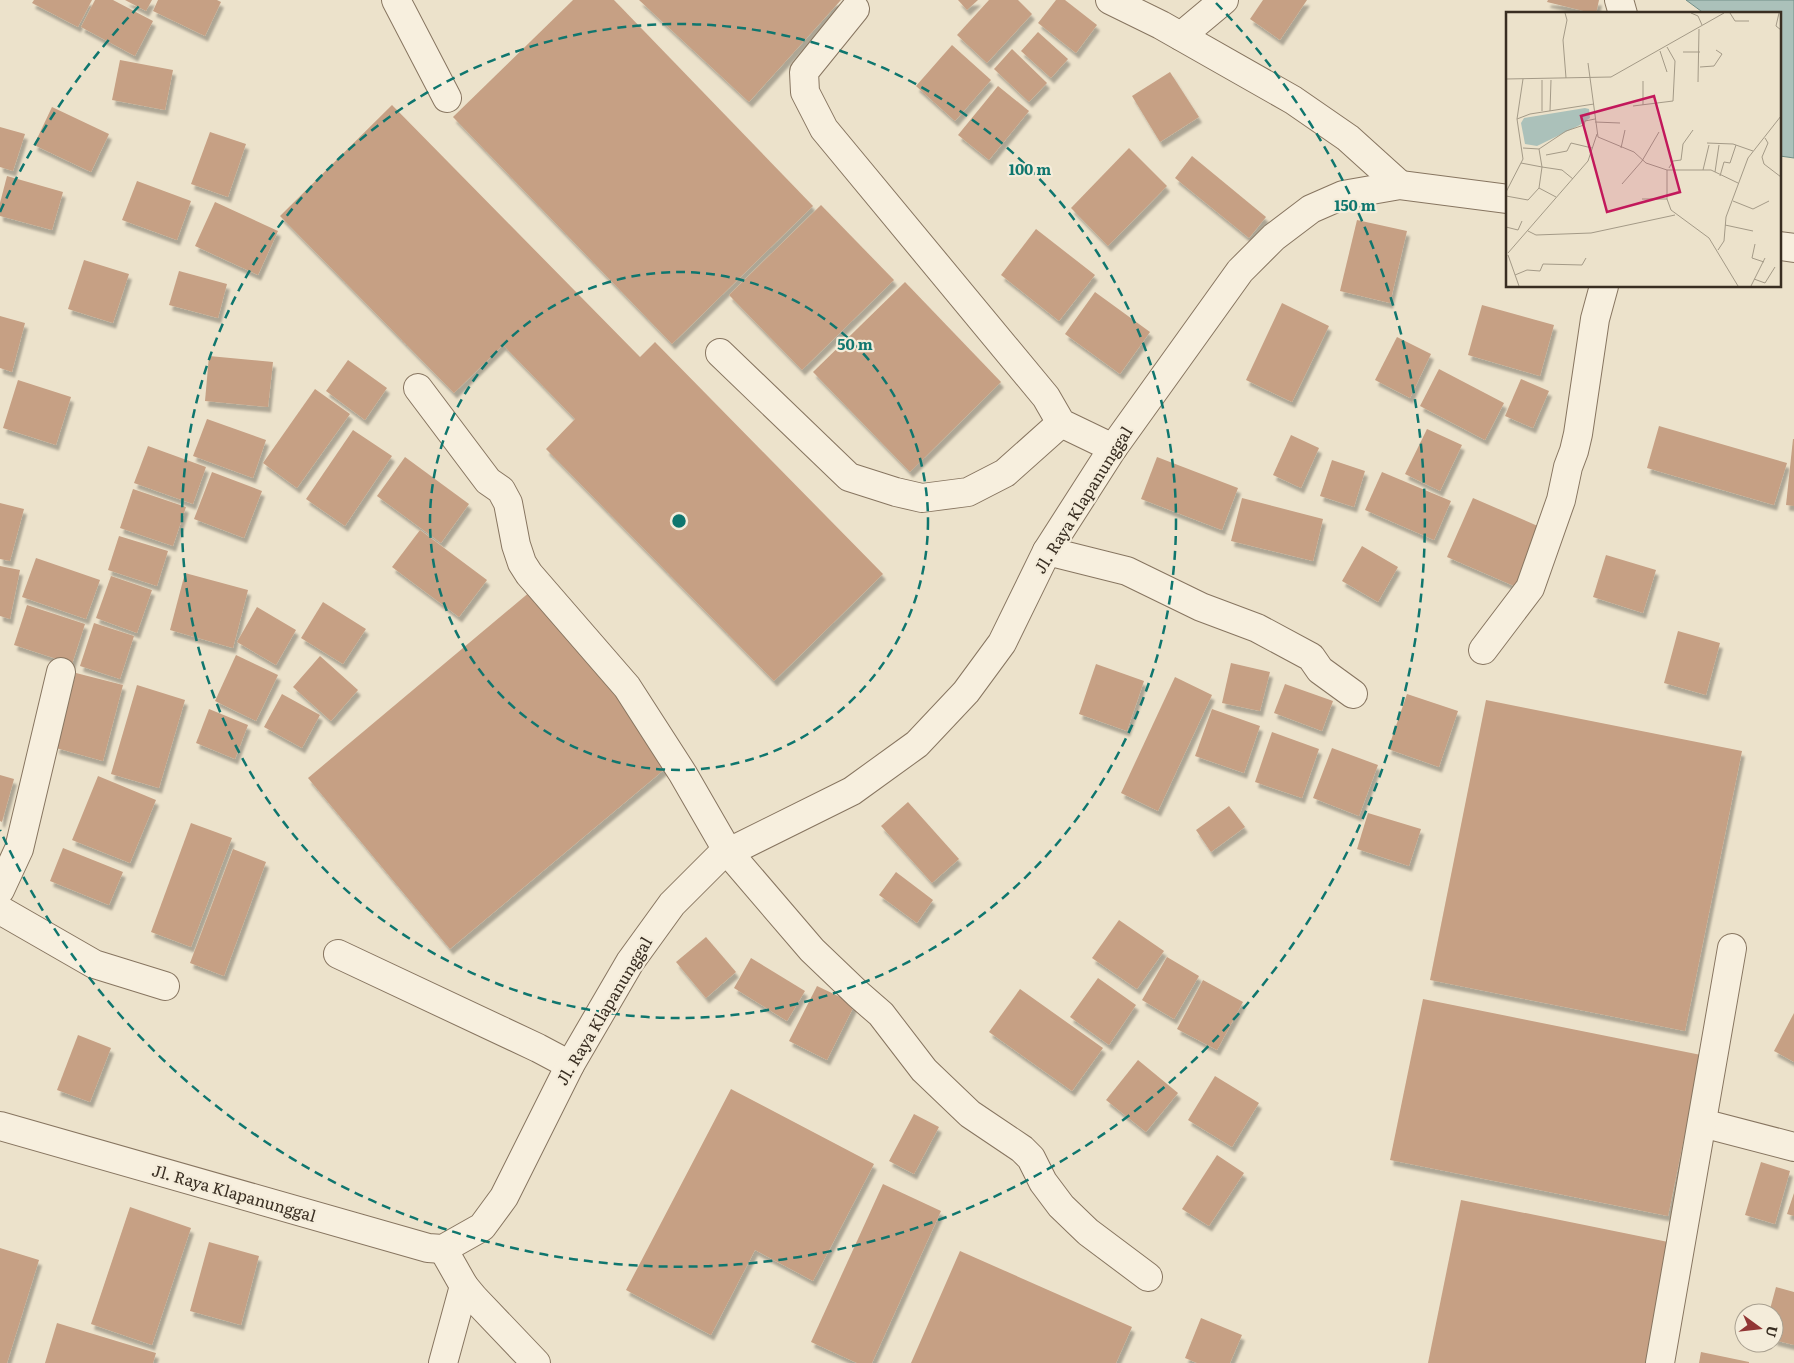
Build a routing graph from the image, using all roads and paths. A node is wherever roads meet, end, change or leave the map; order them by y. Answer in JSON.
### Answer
{"nodes":[{"id":1,"x":396,"y":0,"type":"edge"},
{"id":2,"x":1110,"y":0,"type":"edge"},
{"id":3,"x":1224,"y":0,"type":"edge"},
{"id":4,"x":855,"y":9,"type":"dead end"},
{"id":5,"x":1181,"y":36,"type":"junction"},
{"id":6,"x":447,"y":98,"type":"dead end"},
{"id":7,"x":1400,"y":185,"type":"junction"},
{"id":8,"x":1506,"y":199,"type":"edge"},
{"id":9,"x":1603,"y":288,"type":"edge"},
{"id":10,"x":720,"y":353,"type":"dead end"},
{"id":11,"x":418,"y":388,"type":"dead end"},
{"id":12,"x":1061,"y":423,"type":"junction"},
{"id":13,"x":1113,"y":448,"type":"junction"},
{"id":14,"x":1047,"y":551,"type":"junction"},
{"id":15,"x":1483,"y":650,"type":"dead end"},
{"id":16,"x":61,"y":672,"type":"dead end"},
{"id":17,"x":1352,"y":694,"type":"dead end"},
{"id":18,"x":728,"y":852,"type":"junction"},
{"id":19,"x":0,"y":890,"type":"edge"},
{"id":20,"x":0,"y":910,"type":"edge"},
{"id":21,"x":1732,"y":948,"type":"dead end"},
{"id":22,"x":338,"y":954,"type":"dead end"},
{"id":23,"x":165,"y":986,"type":"dead end"},
{"id":24,"x":570,"y":1065,"type":"junction"},
{"id":25,"x":1702,"y":1123,"type":"junction"},
{"id":26,"x":0,"y":1126,"type":"edge"},
{"id":27,"x":1794,"y":1147,"type":"edge"},
{"id":28,"x":443,"y":1249,"type":"junction"},
{"id":29,"x":1148,"y":1276,"type":"dead end"},
{"id":30,"x":464,"y":1286,"type":"junction"},
{"id":31,"x":443,"y":1363,"type":"edge"},
{"id":32,"x":536,"y":1363,"type":"edge"},
{"id":33,"x":1660,"y":1363,"type":"edge"}],
"edges":[{"from":1,"to":6,"type":"street"},
{"from":2,"to":5,"type":"street"},
{"from":3,"to":5,"type":"street"},
{"from":4,"to":12,"type":"street"},
{"from":5,"to":7,"type":"street"},
{"from":7,"to":8,"type":"street","name":"Jl. Raya Klapanunggal"},
{"from":7,"to":13,"type":"street","name":"Jl. Raya Klapanunggal"},
{"from":9,"to":15,"type":"street"},
{"from":10,"to":12,"type":"street"},
{"from":11,"to":18,"type":"street"},
{"from":12,"to":13,"type":"street"},
{"from":13,"to":14,"type":"street","name":"Jl. Raya Klapanunggal"},
{"from":14,"to":17,"type":"street"},
{"from":14,"to":18,"type":"street","name":"Jl. Raya Klapanunggal"},
{"from":16,"to":19,"type":"street"},
{"from":18,"to":24,"type":"street","name":"Jl. Raya Klapanunggal"},
{"from":18,"to":29,"type":"street"},
{"from":20,"to":23,"type":"street"},
{"from":21,"to":25,"type":"street"},
{"from":22,"to":24,"type":"street"},
{"from":24,"to":28,"type":"street","name":"Jl. Raya Klapanunggal"},
{"from":25,"to":27,"type":"street"},
{"from":25,"to":33,"type":"street"},
{"from":26,"to":28,"type":"street","name":"Jl. Raya Klapanunggal"},
{"from":28,"to":30,"type":"street"},
{"from":30,"to":31,"type":"street"},
{"from":30,"to":32,"type":"street"}]}
